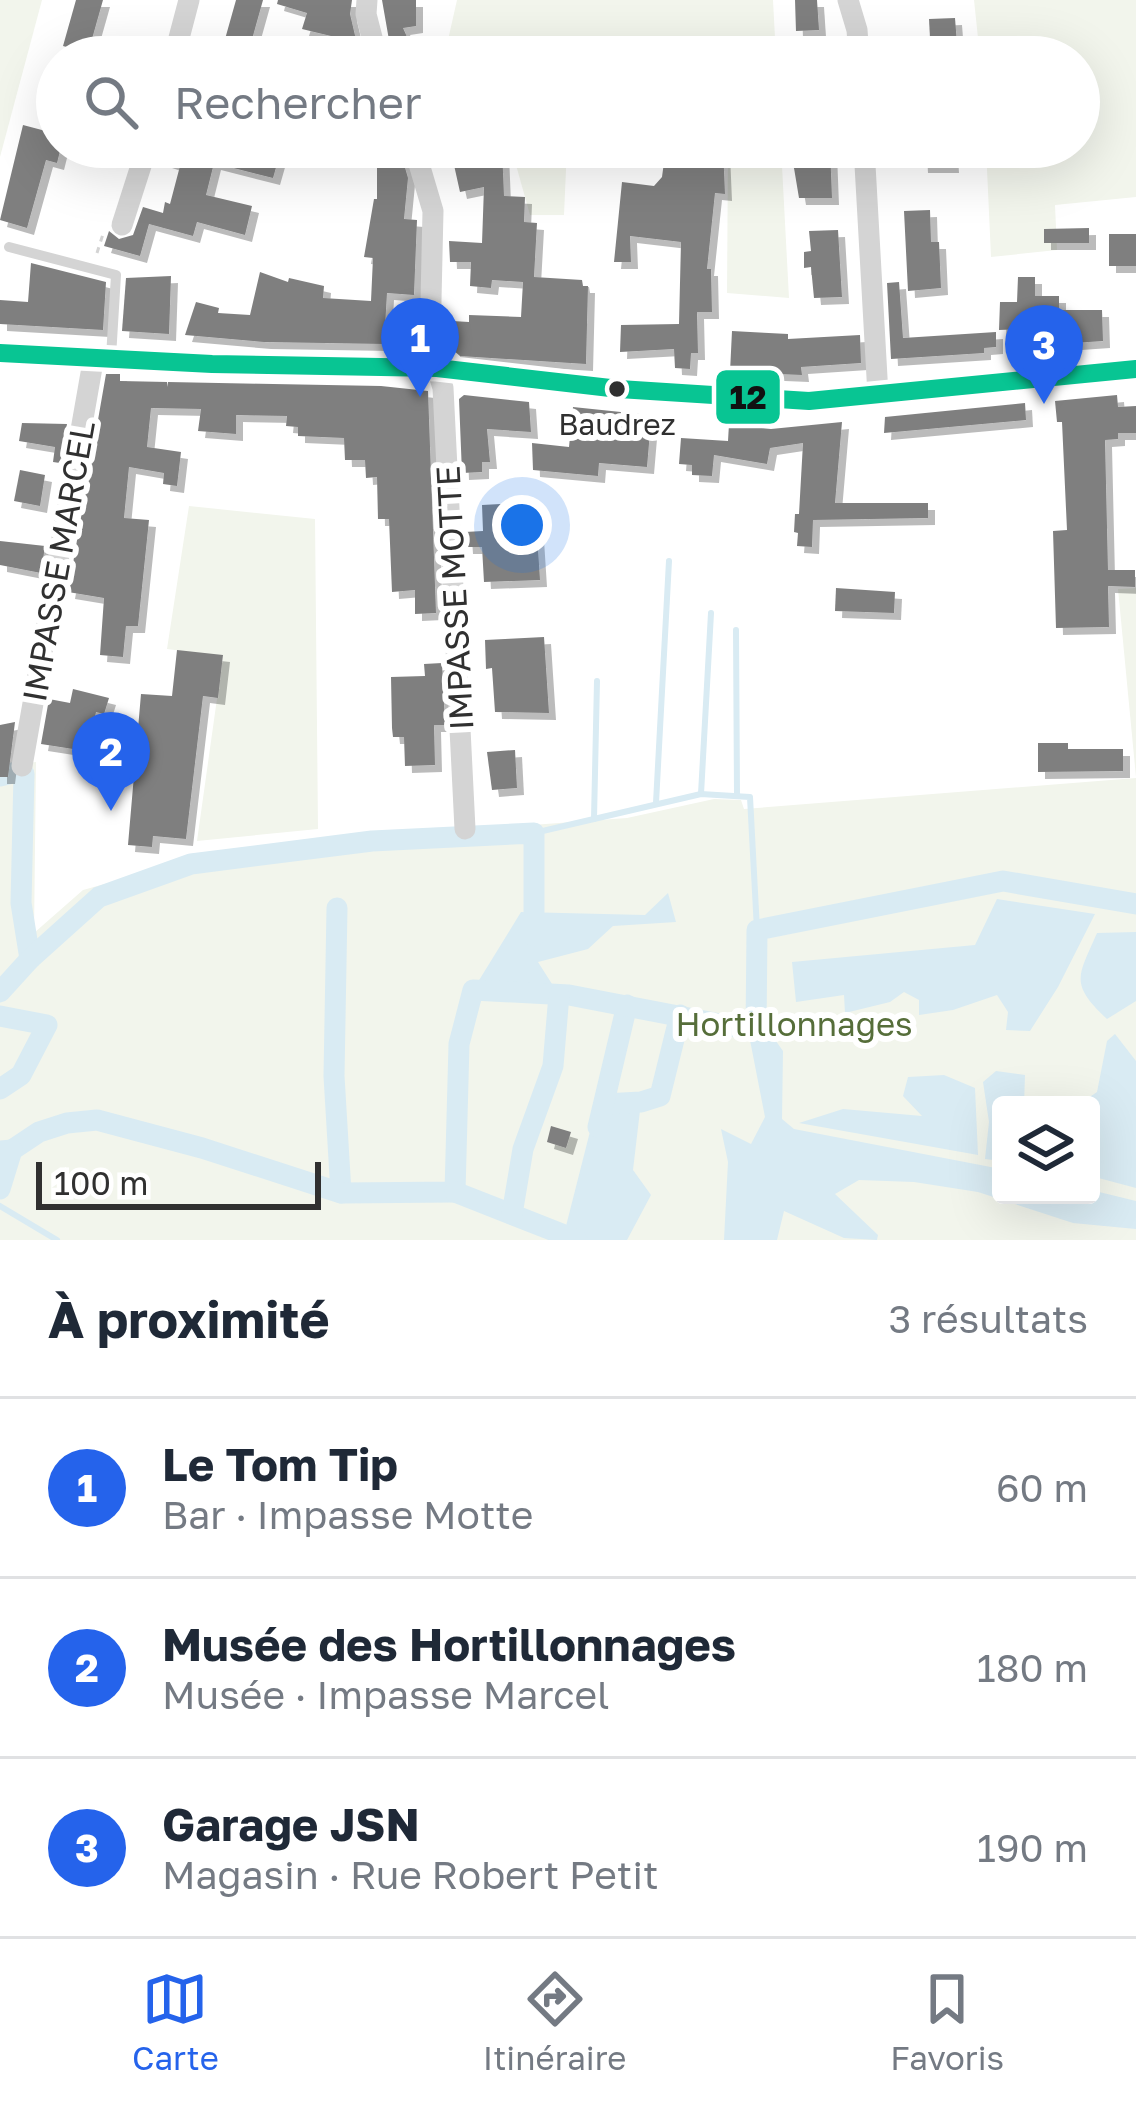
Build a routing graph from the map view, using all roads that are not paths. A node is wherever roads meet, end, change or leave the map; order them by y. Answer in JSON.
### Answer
{"nodes":[{"id":1,"x":189,"y":0,"type":"edge"},
{"id":2,"x":367,"y":0,"type":"edge"},
{"id":3,"x":848,"y":0,"type":"edge"},
{"id":4,"x":180,"y":36,"type":"edge"},
{"id":5,"x":372,"y":36,"type":"edge"},
{"id":6,"x":857,"y":36,"type":"edge"},
{"id":7,"x":140,"y":168,"type":"edge"},
{"id":8,"x":420,"y":168,"type":"edge"},
{"id":9,"x":865,"y":168,"type":"edge"},
{"id":10,"x":122,"y":225,"type":"road end"},
{"id":11,"x":9,"y":247,"type":"dead end"},
{"id":12,"x":0,"y":353,"type":"edge"},
{"id":13,"x":102,"y":357,"type":"junction"},
{"id":14,"x":436,"y":368,"type":"junction"},
{"id":15,"x":1136,"y":369,"type":"edge"},
{"id":16,"x":878,"y":395,"type":"junction"},
{"id":17,"x":22,"y":766,"type":"dead end"},
{"id":18,"x":465,"y":829,"type":"dead end"}],
"edges":[{"from":1,"to":4,"type":"street"},
{"from":2,"to":5,"type":"street"},
{"from":3,"to":6,"type":"street"},
{"from":7,"to":10,"type":"street"},
{"from":8,"to":14,"type":"street","name":"IMPASSE MOTTE"},
{"from":9,"to":16,"type":"street"},
{"from":11,"to":13,"type":"lane"},
{"from":12,"to":13,"type":"street"},
{"from":13,"to":14,"type":"street"},
{"from":13,"to":17,"type":"street","name":"IMPASSE MARCEL"},
{"from":14,"to":16,"type":"street"},
{"from":14,"to":18,"type":"street","name":"IMPASSE MOTTE"},
{"from":15,"to":16,"type":"street"}]}
